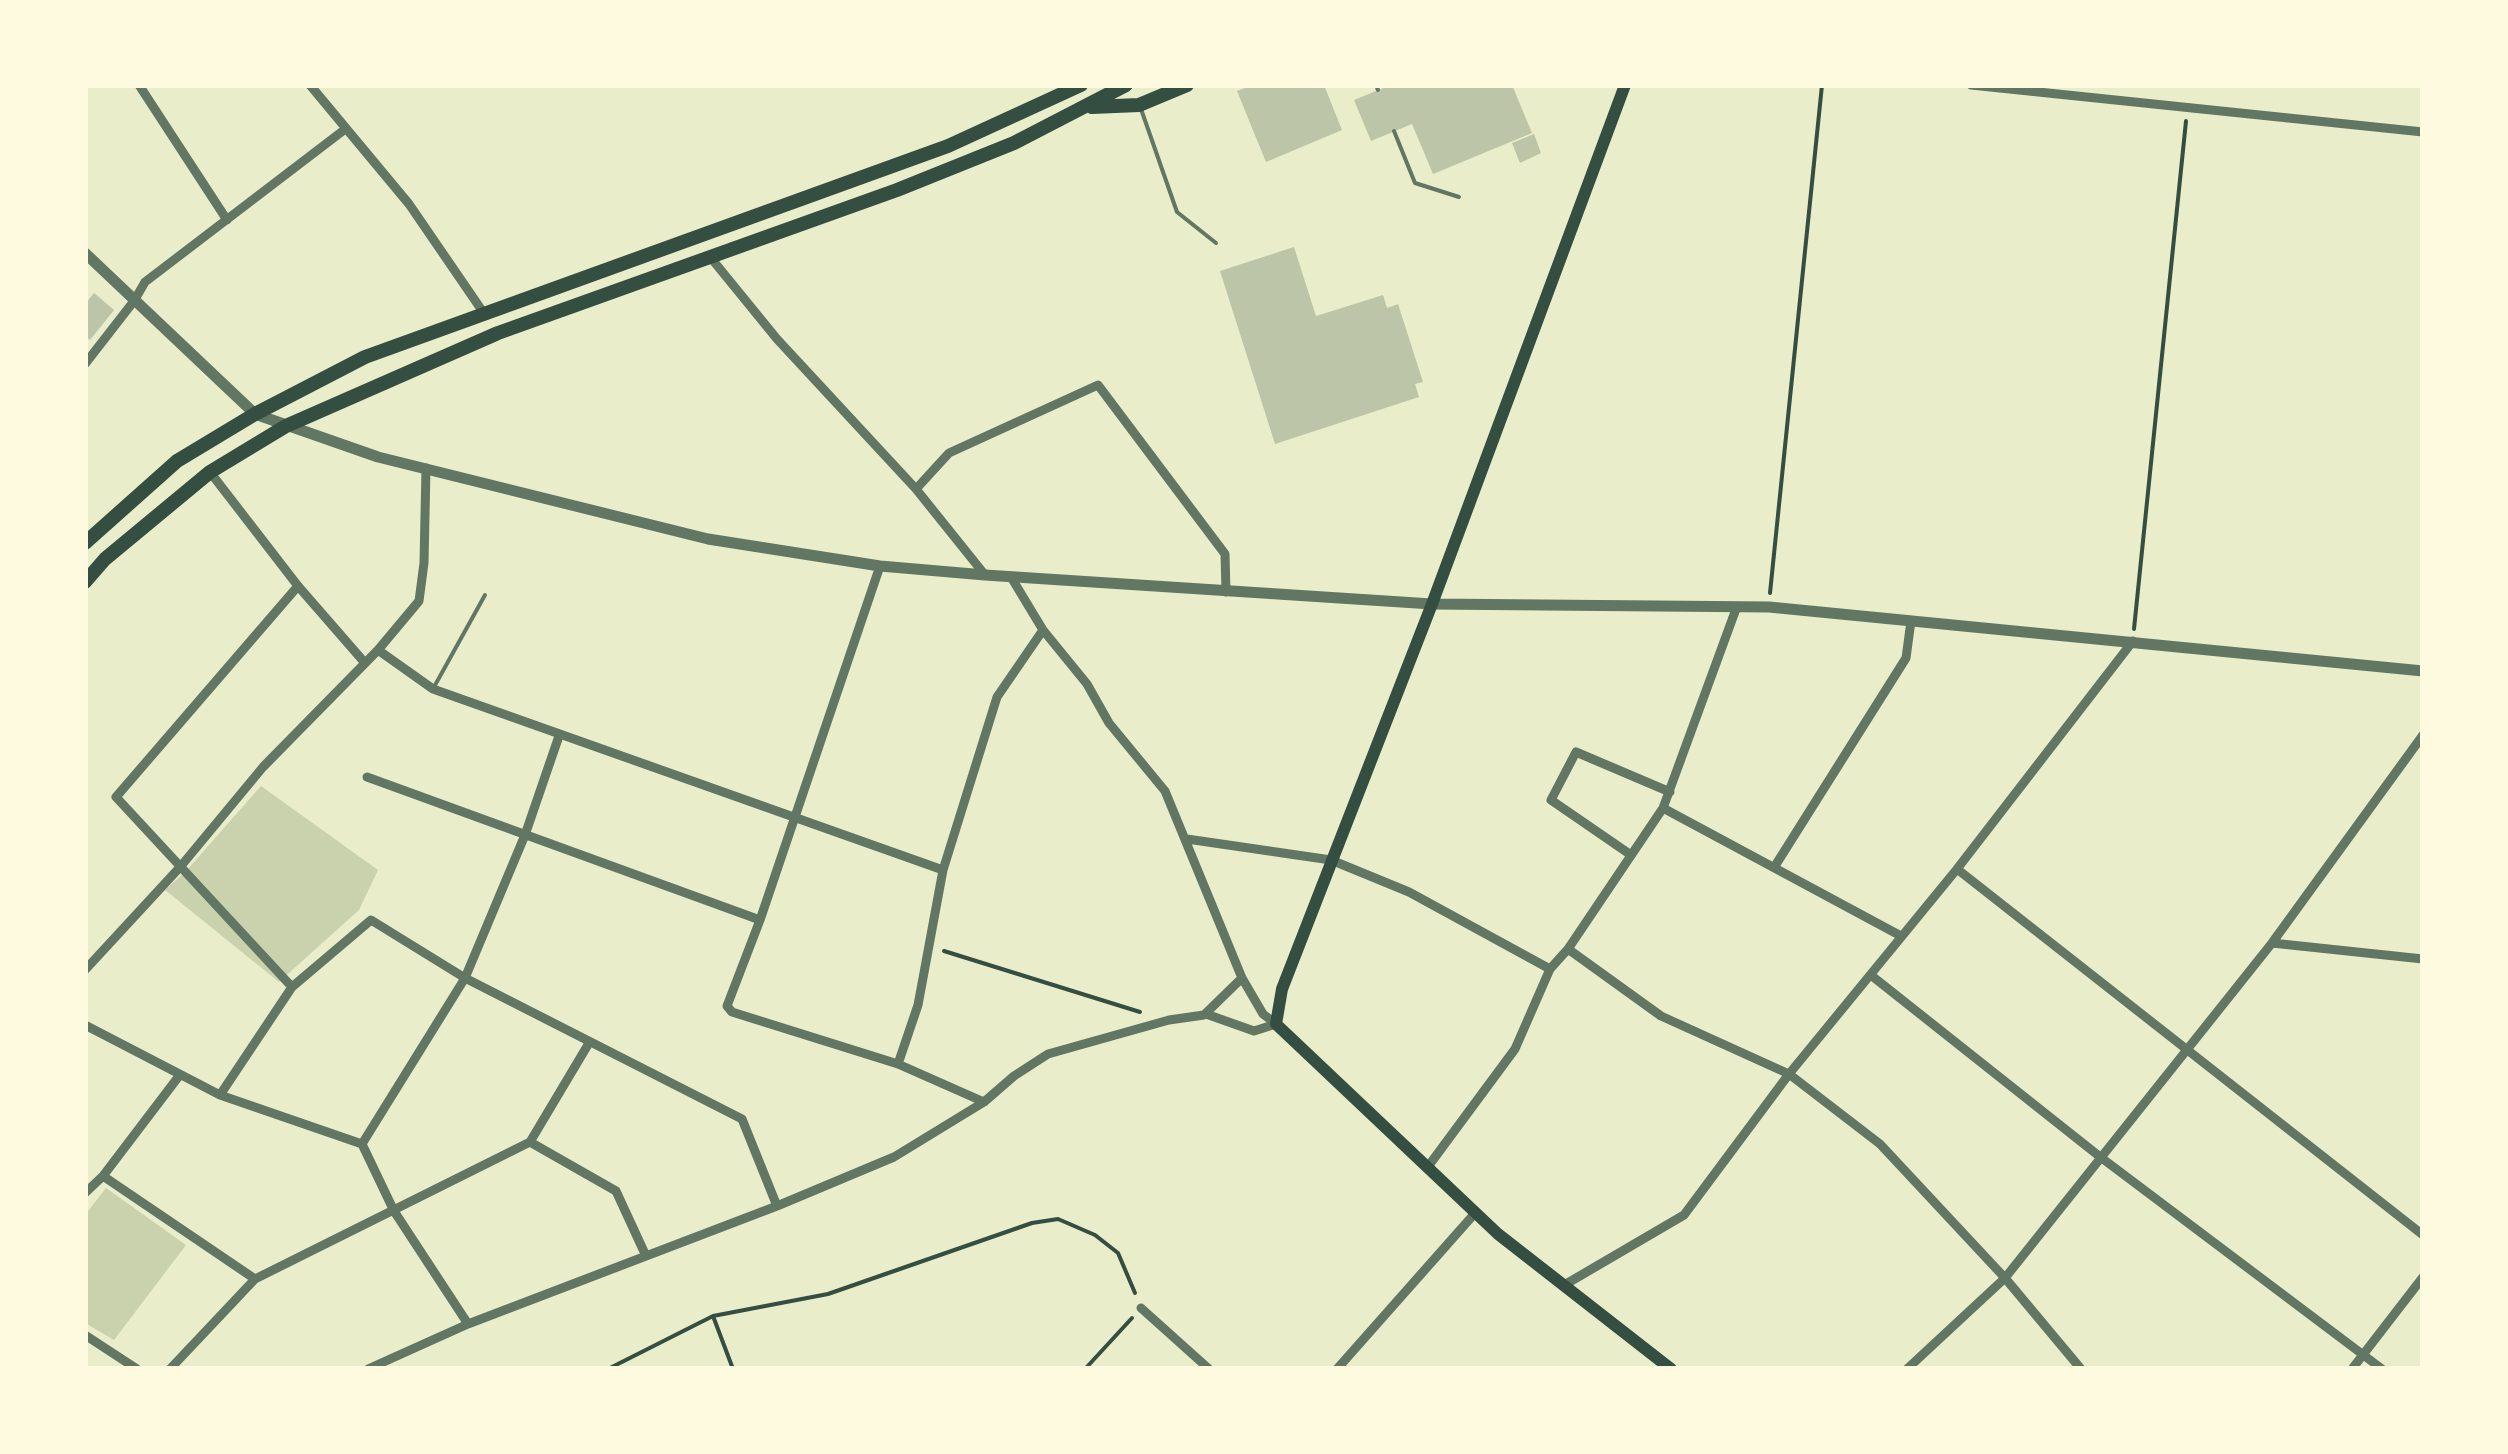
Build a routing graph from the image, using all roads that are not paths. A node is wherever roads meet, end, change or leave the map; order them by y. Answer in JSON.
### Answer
{"nodes":[{"id":1,"x":138,"y":85,"type":"edge"},
{"id":2,"x":310,"y":85,"type":"edge"},
{"id":3,"x":1081,"y":85,"type":"edge"},
{"id":4,"x":1126,"y":85,"type":"edge"},
{"id":5,"x":1187,"y":85,"type":"edge"},
{"id":6,"x":1624,"y":85,"type":"edge"},
{"id":7,"x":1971,"y":85,"type":"edge"},
{"id":8,"x":1140,"y":105,"type":"junction"},
{"id":9,"x":1089,"y":107,"type":"junction"},
{"id":10,"x":344,"y":130,"type":"junction"},
{"id":11,"x":1394,"y":131,"type":"dead end"},
{"id":12,"x":2423,"y":132,"type":"edge"},
{"id":13,"x":1459,"y":197,"type":"dead end"},
{"id":14,"x":227,"y":220,"type":"junction"},
{"id":15,"x":1216,"y":243,"type":"dead end"},
{"id":16,"x":85,"y":254,"type":"edge"},
{"id":17,"x":711,"y":258,"type":"junction"},
{"id":18,"x":134,"y":301,"type":"junction"},
{"id":19,"x":484,"y":312,"type":"junction"},
{"id":20,"x":85,"y":364,"type":"edge"},
{"id":21,"x":255,"y":414,"type":"junction"},
{"id":22,"x":286,"y":426,"type":"junction"},
{"id":23,"x":426,"y":468,"type":"junction"},
{"id":24,"x":210,"y":472,"type":"junction"},
{"id":25,"x":916,"y":490,"type":"junction"},
{"id":26,"x":85,"y":543,"type":"edge"},
{"id":27,"x":880,"y":566,"type":"junction"},
{"id":28,"x":985,"y":575,"type":"junction"},
{"id":29,"x":1010,"y":576,"type":"junction"},
{"id":30,"x":85,"y":582,"type":"edge"},
{"id":31,"x":298,"y":586,"type":"junction"},
{"id":32,"x":1226,"y":592,"type":"junction"},
{"id":33,"x":485,"y":595,"type":"dead end"},
{"id":34,"x":1432,"y":604,"type":"junction"},
{"id":35,"x":1736,"y":609,"type":"junction"},
{"id":36,"x":1911,"y":620,"type":"junction"},
{"id":37,"x":1043,"y":630,"type":"junction"},
{"id":38,"x":2133,"y":641,"type":"junction"},
{"id":39,"x":378,"y":650,"type":"junction"},
{"id":40,"x":365,"y":663,"type":"junction"},
{"id":41,"x":2423,"y":670,"type":"edge"},
{"id":42,"x":433,"y":689,"type":"junction"},
{"id":43,"x":2423,"y":735,"type":"edge"},
{"id":44,"x":559,"y":736,"type":"junction"},
{"id":45,"x":367,"y":776,"type":"dead end"},
{"id":46,"x":1670,"y":792,"type":"junction"},
{"id":47,"x":1663,"y":808,"type":"junction"},
{"id":48,"x":794,"y":816,"type":"junction"},
{"id":49,"x":525,"y":835,"type":"junction"},
{"id":50,"x":1187,"y":840,"type":"junction"},
{"id":51,"x":1631,"y":855,"type":"junction"},
{"id":52,"x":1330,"y":860,"type":"junction"},
{"id":53,"x":181,"y":866,"type":"junction"},
{"id":54,"x":1776,"y":866,"type":"junction"},
{"id":55,"x":1957,"y":869,"type":"junction"},
{"id":56,"x":943,"y":870,"type":"junction"},
{"id":57,"x":760,"y":920,"type":"junction"},
{"id":58,"x":1901,"y":936,"type":"junction"},
{"id":59,"x":2272,"y":943,"type":"junction"},
{"id":60,"x":1568,"y":949,"type":"junction"},
{"id":61,"x":2423,"y":959,"type":"edge"},
{"id":62,"x":1550,"y":969,"type":"junction"},
{"id":63,"x":85,"y":970,"type":"edge"},
{"id":64,"x":1872,"y":976,"type":"junction"},
{"id":65,"x":465,"y":978,"type":"junction"},
{"id":66,"x":1242,"y":978,"type":"junction"},
{"id":67,"x":292,"y":987,"type":"junction"},
{"id":68,"x":1206,"y":1014,"type":"junction"},
{"id":69,"x":85,"y":1024,"type":"edge"},
{"id":70,"x":1276,"y":1024,"type":"junction"},
{"id":71,"x":589,"y":1043,"type":"junction"},
{"id":72,"x":2185,"y":1049,"type":"junction"},
{"id":73,"x":898,"y":1064,"type":"junction"},
{"id":74,"x":1789,"y":1074,"type":"junction"},
{"id":75,"x":179,"y":1076,"type":"junction"},
{"id":76,"x":220,"y":1094,"type":"junction"},
{"id":77,"x":984,"y":1102,"type":"junction"},
{"id":78,"x":530,"y":1142,"type":"junction"},
{"id":79,"x":362,"y":1144,"type":"junction"},
{"id":80,"x":2100,"y":1156,"type":"junction"},
{"id":81,"x":1427,"y":1168,"type":"junction"},
{"id":82,"x":103,"y":1176,"type":"junction"},
{"id":83,"x":85,"y":1194,"type":"edge"},
{"id":84,"x":777,"y":1206,"type":"junction"},
{"id":85,"x":394,"y":1211,"type":"junction"},
{"id":86,"x":1476,"y":1212,"type":"junction"},
{"id":87,"x":2423,"y":1235,"type":"edge"},
{"id":88,"x":646,"y":1256,"type":"junction"},
{"id":89,"x":2423,"y":1277,"type":"edge"},
{"id":90,"x":2005,"y":1278,"type":"junction"},
{"id":91,"x":255,"y":1279,"type":"junction"},
{"id":92,"x":1566,"y":1284,"type":"junction"},
{"id":93,"x":1141,"y":1308,"type":"road end"},
{"id":94,"x":468,"y":1324,"type":"junction"},
{"id":95,"x":85,"y":1335,"type":"edge"},
{"id":96,"x":2363,"y":1354,"type":"junction"},
{"id":97,"x":137,"y":1369,"type":"edge"},
{"id":98,"x":170,"y":1369,"type":"edge"},
{"id":99,"x":368,"y":1369,"type":"edge"},
{"id":100,"x":1208,"y":1369,"type":"edge"},
{"id":101,"x":1337,"y":1369,"type":"edge"},
{"id":102,"x":1671,"y":1369,"type":"edge"},
{"id":103,"x":1907,"y":1369,"type":"edge"},
{"id":104,"x":2081,"y":1369,"type":"edge"},
{"id":105,"x":2352,"y":1369,"type":"edge"},
{"id":106,"x":2382,"y":1369,"type":"edge"}],
"edges":[{"from":1,"to":14,"type":"street"},
{"from":2,"to":10,"type":"street"},
{"from":3,"to":19,"type":"highway"},
{"from":4,"to":9,"type":"highway"},
{"from":5,"to":8,"type":"highway"},
{"from":6,"to":34,"type":"main road"},
{"from":7,"to":12,"type":"street"},
{"from":8,"to":9,"type":"highway"},
{"from":8,"to":15,"type":"lane"},
{"from":9,"to":17,"type":"highway"},
{"from":10,"to":14,"type":"street"},
{"from":10,"to":19,"type":"street"},
{"from":11,"to":13,"type":"lane"},
{"from":14,"to":18,"type":"street"},
{"from":16,"to":18,"type":"street"},
{"from":17,"to":22,"type":"highway"},
{"from":17,"to":25,"type":"street"},
{"from":18,"to":20,"type":"street"},
{"from":18,"to":21,"type":"street"},
{"from":19,"to":21,"type":"highway"},
{"from":21,"to":22,"type":"street"},
{"from":21,"to":26,"type":"highway"},
{"from":22,"to":23,"type":"street"},
{"from":22,"to":24,"type":"highway"},
{"from":23,"to":27,"type":"street"},
{"from":23,"to":39,"type":"street"},
{"from":24,"to":30,"type":"highway"},
{"from":24,"to":31,"type":"street"},
{"from":25,"to":28,"type":"street"},
{"from":25,"to":32,"type":"street"},
{"from":27,"to":28,"type":"street"},
{"from":27,"to":48,"type":"street"},
{"from":28,"to":29,"type":"street"},
{"from":29,"to":32,"type":"street"},
{"from":29,"to":37,"type":"street"},
{"from":31,"to":40,"type":"street"},
{"from":31,"to":53,"type":"street"},
{"from":32,"to":34,"type":"street"},
{"from":33,"to":42,"type":"lane"},
{"from":34,"to":35,"type":"street"},
{"from":34,"to":52,"type":"main road"},
{"from":35,"to":36,"type":"street"},
{"from":35,"to":46,"type":"street"},
{"from":36,"to":38,"type":"street"},
{"from":36,"to":54,"type":"street"},
{"from":37,"to":50,"type":"street"},
{"from":37,"to":56,"type":"street"},
{"from":38,"to":41,"type":"street"},
{"from":38,"to":55,"type":"street"},
{"from":39,"to":40,"type":"street"},
{"from":39,"to":42,"type":"street"},
{"from":40,"to":53,"type":"street"},
{"from":42,"to":44,"type":"street"},
{"from":43,"to":59,"type":"street"},
{"from":44,"to":48,"type":"street"},
{"from":44,"to":49,"type":"street"},
{"from":45,"to":49,"type":"street"},
{"from":46,"to":47,"type":"street"},
{"from":46,"to":51,"type":"street"},
{"from":47,"to":51,"type":"street"},
{"from":47,"to":54,"type":"street"},
{"from":48,"to":56,"type":"street"},
{"from":48,"to":57,"type":"street"},
{"from":49,"to":57,"type":"street"},
{"from":49,"to":65,"type":"street"},
{"from":50,"to":52,"type":"street"},
{"from":50,"to":66,"type":"street"},
{"from":51,"to":60,"type":"street"},
{"from":52,"to":62,"type":"street"},
{"from":52,"to":70,"type":"main road"},
{"from":53,"to":63,"type":"street"},
{"from":53,"to":67,"type":"street"},
{"from":54,"to":58,"type":"street"},
{"from":55,"to":58,"type":"street"},
{"from":55,"to":72,"type":"street"},
{"from":56,"to":73,"type":"street"},
{"from":57,"to":73,"type":"street"},
{"from":58,"to":64,"type":"street"},
{"from":59,"to":61,"type":"street"},
{"from":59,"to":72,"type":"street"},
{"from":60,"to":62,"type":"street"},
{"from":60,"to":74,"type":"street"},
{"from":62,"to":81,"type":"street"},
{"from":64,"to":74,"type":"street"},
{"from":64,"to":80,"type":"street"},
{"from":65,"to":67,"type":"street"},
{"from":65,"to":71,"type":"street"},
{"from":65,"to":79,"type":"street"},
{"from":66,"to":68,"type":"street"},
{"from":66,"to":70,"type":"street"},
{"from":67,"to":76,"type":"street"},
{"from":68,"to":70,"type":"street"},
{"from":68,"to":77,"type":"street"},
{"from":69,"to":75,"type":"street"},
{"from":70,"to":81,"type":"main road"},
{"from":71,"to":78,"type":"street"},
{"from":71,"to":84,"type":"street"},
{"from":72,"to":80,"type":"street"},
{"from":72,"to":87,"type":"street"},
{"from":73,"to":77,"type":"street"},
{"from":74,"to":90,"type":"street"},
{"from":74,"to":92,"type":"street"},
{"from":75,"to":76,"type":"street"},
{"from":75,"to":82,"type":"street"},
{"from":76,"to":79,"type":"street"},
{"from":77,"to":84,"type":"street"},
{"from":78,"to":85,"type":"street"},
{"from":78,"to":88,"type":"street"},
{"from":79,"to":85,"type":"street"},
{"from":80,"to":90,"type":"street"},
{"from":80,"to":96,"type":"street"},
{"from":81,"to":86,"type":"main road"},
{"from":82,"to":83,"type":"street"},
{"from":82,"to":91,"type":"street"},
{"from":84,"to":88,"type":"street"},
{"from":85,"to":91,"type":"street"},
{"from":85,"to":94,"type":"street"},
{"from":86,"to":92,"type":"main road"},
{"from":86,"to":101,"type":"street"},
{"from":88,"to":94,"type":"street"},
{"from":89,"to":96,"type":"street"},
{"from":90,"to":103,"type":"street"},
{"from":90,"to":104,"type":"street"},
{"from":91,"to":98,"type":"street"},
{"from":92,"to":102,"type":"main road"},
{"from":93,"to":100,"type":"street"},
{"from":94,"to":99,"type":"street"},
{"from":95,"to":97,"type":"street"},
{"from":96,"to":105,"type":"street"},
{"from":96,"to":106,"type":"street"}]}
